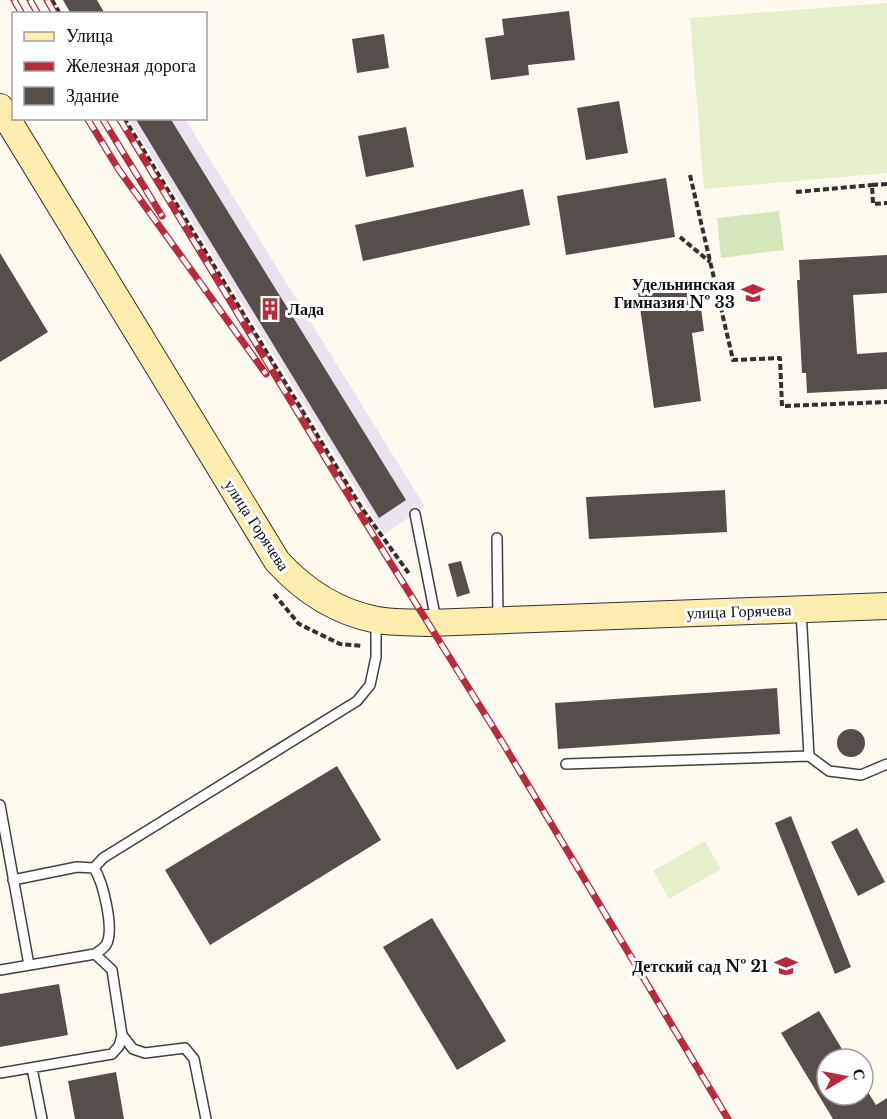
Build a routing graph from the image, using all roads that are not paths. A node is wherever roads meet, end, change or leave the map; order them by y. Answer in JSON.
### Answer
{"nodes":[{"id":1,"x":0,"y":107,"type":"edge"},
{"id":2,"x":415,"y":514,"type":"dead end"},
{"id":3,"x":498,"y":538,"type":"dead end"},
{"id":4,"x":887,"y":606,"type":"edge"},
{"id":5,"x":801,"y":609,"type":"junction"},
{"id":6,"x":435,"y":615,"type":"junction"},
{"id":7,"x":376,"y":620,"type":"junction"},
{"id":8,"x":498,"y":620,"type":"junction"},
{"id":9,"x":809,"y":756,"type":"junction"},
{"id":10,"x":566,"y":764,"type":"dead end"},
{"id":11,"x":887,"y":764,"type":"edge"},
{"id":12,"x":0,"y":806,"type":"edge"},
{"id":13,"x":94,"y":868,"type":"junction"},
{"id":14,"x":13,"y":880,"type":"junction"},
{"id":15,"x":95,"y":954,"type":"junction"},
{"id":16,"x":29,"y":965,"type":"junction"},
{"id":17,"x":0,"y":970,"type":"edge"},
{"id":18,"x":122,"y":1035,"type":"junction"},
{"id":19,"x":32,"y":1068,"type":"junction"},
{"id":20,"x":0,"y":1073,"type":"edge"},
{"id":21,"x":42,"y":1119,"type":"edge"},
{"id":22,"x":206,"y":1119,"type":"edge"}],
"edges":[{"from":1,"to":7,"type":"main road","name":"улица Горячева"},
{"from":2,"to":6,"type":"lane"},
{"from":3,"to":8,"type":"lane"},
{"from":4,"to":5,"type":"main road","name":"улица Горячева"},
{"from":5,"to":8,"type":"main road","name":"улица Горячева"},
{"from":5,"to":9,"type":"lane"},
{"from":6,"to":7,"type":"main road","name":"улица Горячева"},
{"from":6,"to":8,"type":"main road","name":"улица Горячева"},
{"from":7,"to":13,"type":"lane"},
{"from":9,"to":10,"type":"lane"},
{"from":9,"to":11,"type":"lane"},
{"from":12,"to":14,"type":"lane"},
{"from":13,"to":14,"type":"lane"},
{"from":13,"to":15,"type":"lane"},
{"from":14,"to":16,"type":"lane"},
{"from":15,"to":16,"type":"lane"},
{"from":15,"to":18,"type":"lane"},
{"from":16,"to":17,"type":"lane"},
{"from":18,"to":19,"type":"lane"},
{"from":18,"to":22,"type":"lane"},
{"from":19,"to":20,"type":"lane"},
{"from":19,"to":21,"type":"lane"}]}
